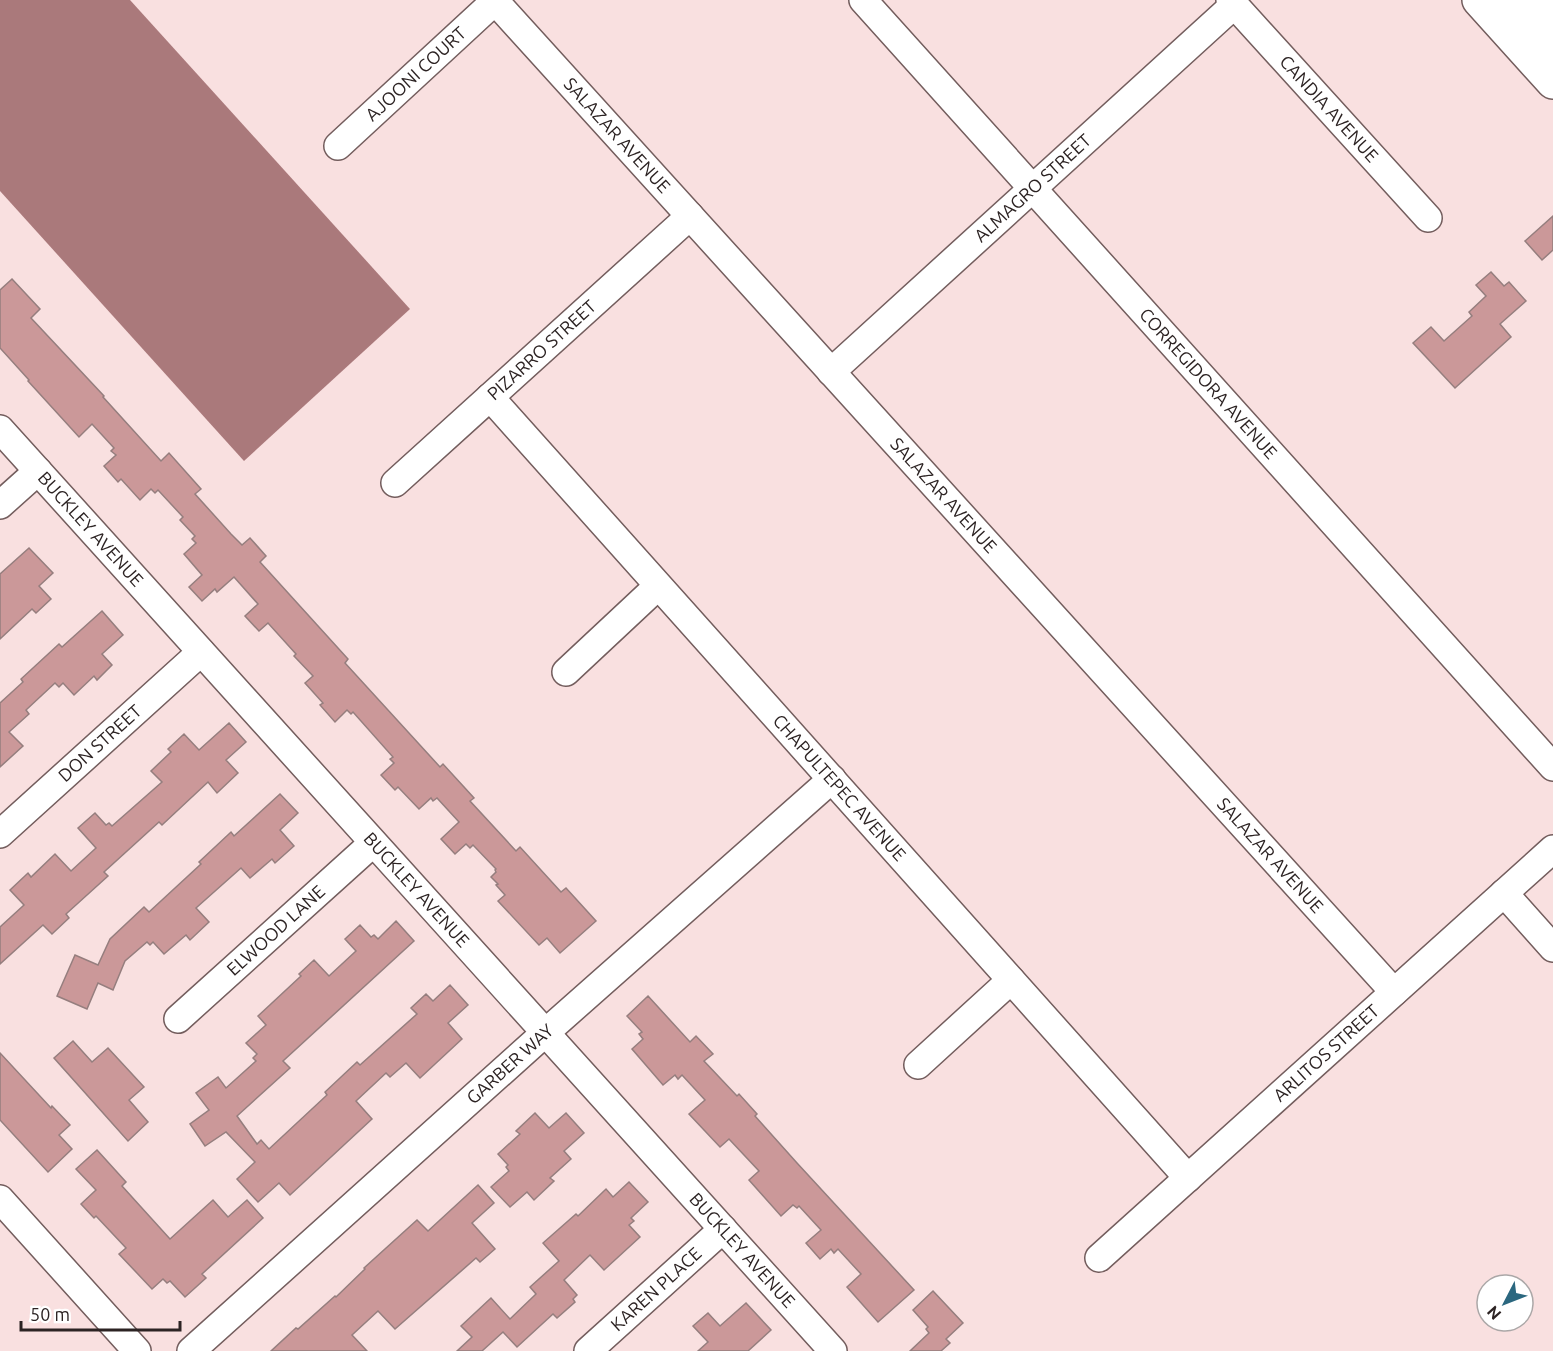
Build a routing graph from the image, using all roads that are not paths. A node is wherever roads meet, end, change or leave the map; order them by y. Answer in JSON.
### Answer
{"nodes":[{"id":1,"x":863,"y":0,"type":"edge"},
{"id":2,"x":1479,"y":0,"type":"edge"},
{"id":3,"x":1512,"y":0,"type":"edge"},
{"id":4,"x":1545,"y":0,"type":"edge"},
{"id":5,"x":494,"y":1,"type":"edge"},
{"id":6,"x":1232,"y":2,"type":"edge"},
{"id":7,"x":1553,"y":9,"type":"edge"},
{"id":8,"x":1553,"y":46,"type":"edge"},
{"id":9,"x":1553,"y":82,"type":"edge"},
{"id":10,"x":338,"y":146,"type":"dead end"},
{"id":11,"x":1032,"y":188,"type":"junction"},
{"id":12,"x":690,"y":216,"type":"junction"},
{"id":13,"x":1428,"y":218,"type":"dead end"},
{"id":14,"x":831,"y":372,"type":"junction"},
{"id":15,"x":490,"y":398,"type":"junction"},
{"id":16,"x":0,"y":429,"type":"edge"},
{"id":17,"x":38,"y":471,"type":"junction"},
{"id":18,"x":395,"y":483,"type":"dead end"},
{"id":19,"x":0,"y":505,"type":"edge"},
{"id":20,"x":658,"y":586,"type":"junction"},
{"id":21,"x":201,"y":652,"type":"junction"},
{"id":22,"x":566,"y":672,"type":"dead end"},
{"id":23,"x":1553,"y":767,"type":"edge"},
{"id":24,"x":832,"y":779,"type":"junction"},
{"id":25,"x":0,"y":834,"type":"edge"},
{"id":26,"x":373,"y":843,"type":"junction"},
{"id":27,"x":1553,"y":849,"type":"edge"},
{"id":28,"x":1504,"y":893,"type":"junction"},
{"id":29,"x":1553,"y":948,"type":"edge"},
{"id":30,"x":1011,"y":980,"type":"junction"},
{"id":31,"x":1394,"y":992,"type":"junction"},
{"id":32,"x":178,"y":1019,"type":"dead end"},
{"id":33,"x":545,"y":1033,"type":"junction"},
{"id":34,"x":918,"y":1065,"type":"dead end"},
{"id":35,"x":1188,"y":1178,"type":"junction"},
{"id":36,"x":0,"y":1199,"type":"edge"},
{"id":37,"x":723,"y":1229,"type":"junction"},
{"id":38,"x":1099,"y":1258,"type":"dead end"},
{"id":39,"x":137,"y":1351,"type":"edge"},
{"id":40,"x":191,"y":1351,"type":"edge"},
{"id":41,"x":588,"y":1351,"type":"edge"},
{"id":42,"x":833,"y":1351,"type":"edge"}],
"edges":[{"from":1,"to":11,"type":"street","name":"CORREGIDORA AVENUE"},
{"from":2,"to":9,"type":"main road"},
{"from":3,"to":8,"type":"main road"},
{"from":4,"to":7,"type":"main road"},
{"from":5,"to":10,"type":"street","name":"AJOONI COURT"},
{"from":5,"to":12,"type":"street","name":"SALAZAR AVENUE"},
{"from":6,"to":11,"type":"street","name":"ALMAGRO STREET"},
{"from":6,"to":13,"type":"street","name":"CANDIA AVENUE"},
{"from":11,"to":14,"type":"street","name":"ALMAGRO STREET"},
{"from":11,"to":23,"type":"street","name":"CORREGIDORA AVENUE"},
{"from":12,"to":14,"type":"street","name":"SALAZAR AVENUE"},
{"from":12,"to":15,"type":"street","name":"PIZARRO STREET"},
{"from":14,"to":31,"type":"street","name":"SALAZAR AVENUE"},
{"from":15,"to":18,"type":"street","name":"PIZARRO STREET"},
{"from":15,"to":20,"type":"street","name":"CHAPULTEPEC AVENUE"},
{"from":16,"to":17,"type":"street","name":"BUCKLEY AVENUE"},
{"from":17,"to":19,"type":"street"},
{"from":17,"to":21,"type":"street","name":"BUCKLEY AVENUE"},
{"from":20,"to":22,"type":"street"},
{"from":20,"to":24,"type":"street","name":"CHAPULTEPEC AVENUE"},
{"from":21,"to":25,"type":"street","name":"DON STREET"},
{"from":21,"to":26,"type":"street","name":"BUCKLEY AVENUE"},
{"from":24,"to":30,"type":"street","name":"CHAPULTEPEC AVENUE"},
{"from":24,"to":33,"type":"street","name":"GARBER WAY"},
{"from":26,"to":32,"type":"street","name":"ELWOOD LANE"},
{"from":26,"to":33,"type":"street","name":"BUCKLEY AVENUE"},
{"from":27,"to":28,"type":"street","name":"ARLITOS STREET"},
{"from":28,"to":29,"type":"street"},
{"from":28,"to":31,"type":"street","name":"ARLITOS STREET"},
{"from":30,"to":34,"type":"street"},
{"from":30,"to":35,"type":"street","name":"CHAPULTEPEC AVENUE"},
{"from":31,"to":35,"type":"street","name":"ARLITOS STREET"},
{"from":33,"to":37,"type":"street","name":"BUCKLEY AVENUE"},
{"from":33,"to":40,"type":"street","name":"GARBER WAY"},
{"from":35,"to":38,"type":"street","name":"ARLITOS STREET"},
{"from":36,"to":39,"type":"street"},
{"from":37,"to":41,"type":"street","name":"KAREN PLACE"},
{"from":37,"to":42,"type":"street","name":"BUCKLEY AVENUE"}]}
